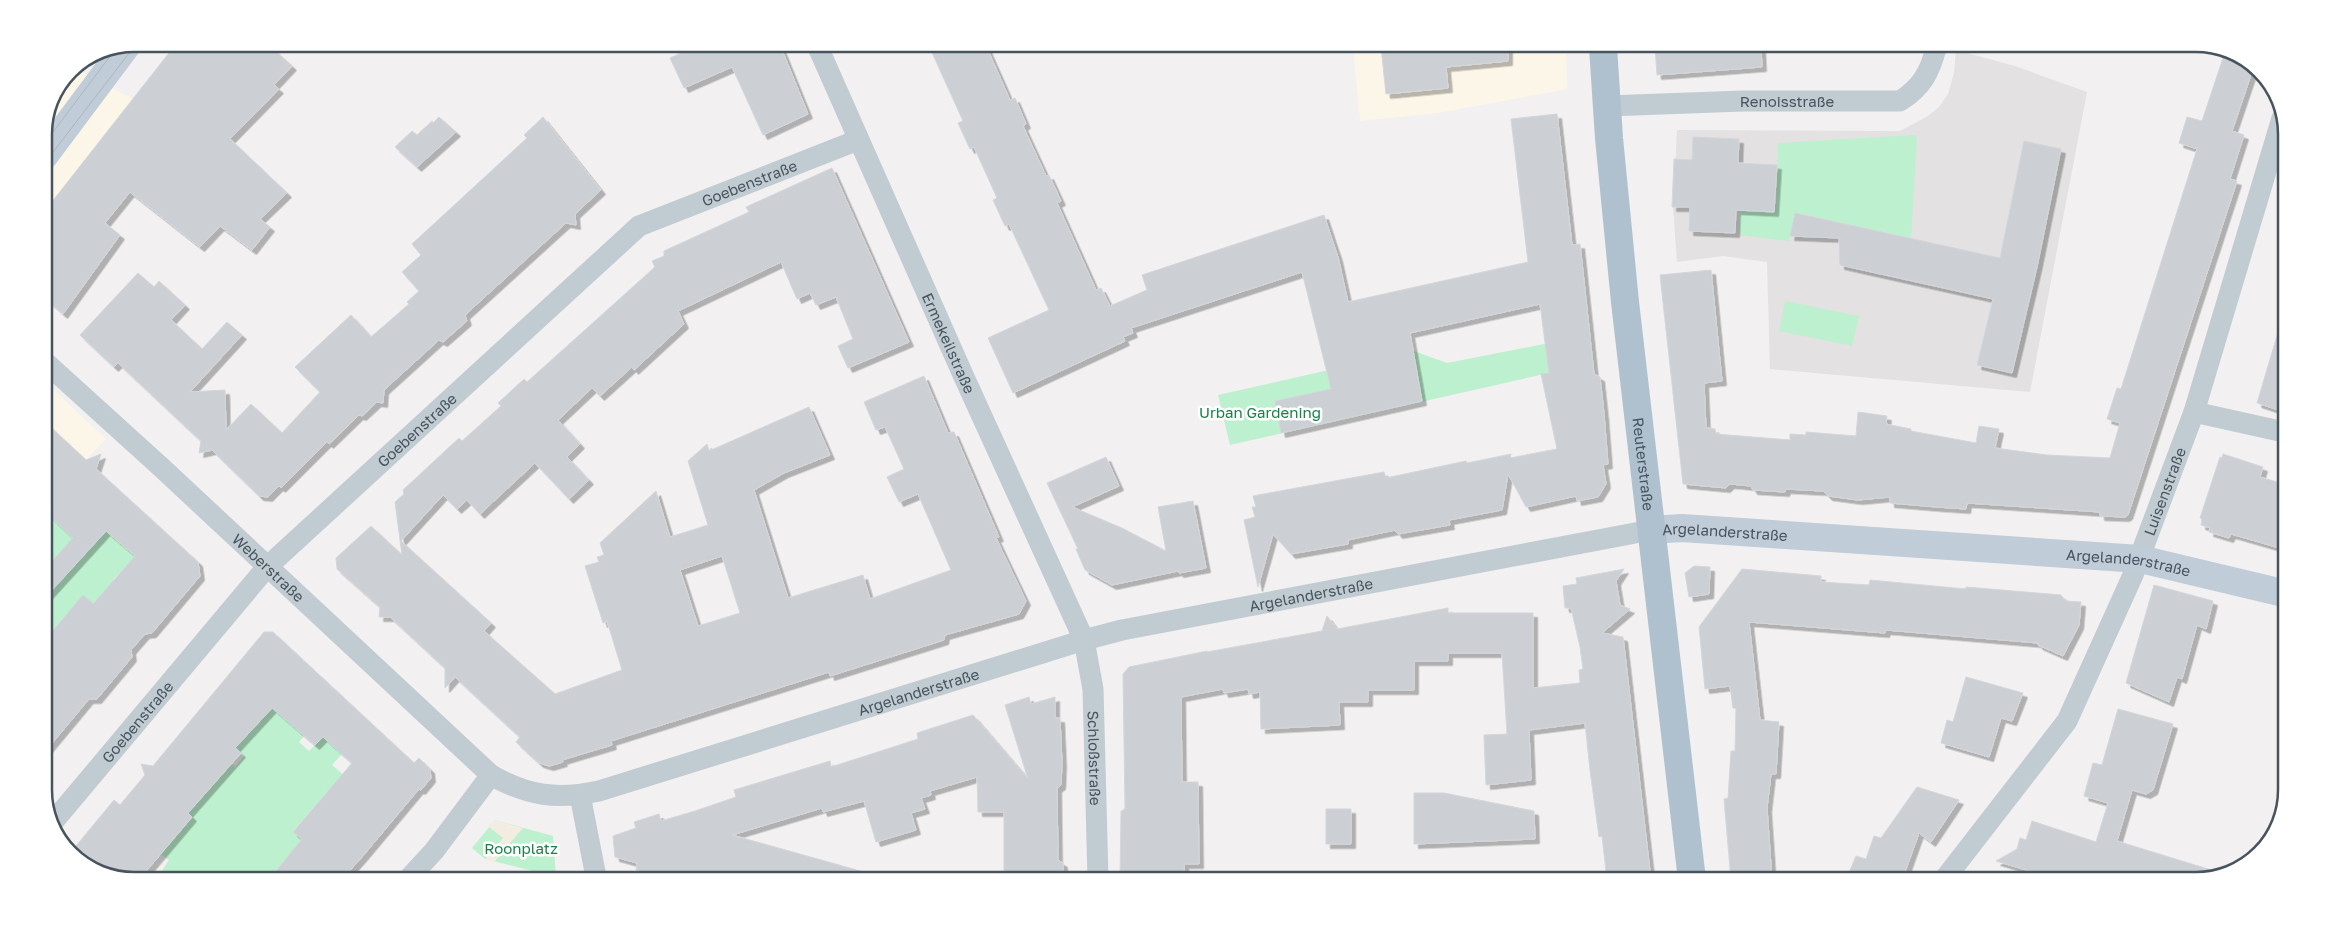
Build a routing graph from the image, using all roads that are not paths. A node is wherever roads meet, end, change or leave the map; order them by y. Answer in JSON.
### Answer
{"nodes":[{"id":1,"x":820,"y":52,"type":"edge"},
{"id":2,"x":1603,"y":52,"type":"edge"},
{"id":3,"x":1935,"y":52,"type":"edge"},
{"id":4,"x":120,"y":54,"type":"edge"},
{"id":5,"x":1607,"y":106,"type":"junction"},
{"id":6,"x":2277,"y":135,"type":"edge"},
{"id":7,"x":858,"y":140,"type":"junction"},
{"id":8,"x":52,"y":145,"type":"edge"},
{"id":9,"x":52,"y":369,"type":"edge"},
{"id":10,"x":2194,"y":412,"type":"junction"},
{"id":11,"x":2277,"y":431,"type":"edge"},
{"id":12,"x":1651,"y":530,"type":"junction"},
{"id":13,"x":2140,"y":559,"type":"junction"},
{"id":14,"x":268,"y":567,"type":"junction"},
{"id":15,"x":2278,"y":592,"type":"edge"},
{"id":16,"x":1084,"y":640,"type":"junction"},
{"id":17,"x":491,"y":775,"type":"junction"},
{"id":18,"x":580,"y":795,"type":"junction"},
{"id":19,"x":57,"y":818,"type":"edge"},
{"id":20,"x":414,"y":872,"type":"edge"},
{"id":21,"x":595,"y":872,"type":"edge"},
{"id":22,"x":1098,"y":872,"type":"edge"},
{"id":23,"x":1691,"y":872,"type":"edge"},
{"id":24,"x":1955,"y":872,"type":"edge"}],
"edges":[{"from":1,"to":7,"type":"street","name":"Ermekeilstraße"},
{"from":2,"to":5,"type":"main road","name":"Reuterstraße"},
{"from":3,"to":5,"type":"street","name":"Renoisstraße"},
{"from":4,"to":8,"type":"street"},
{"from":5,"to":12,"type":"main road","name":"Reuterstraße"},
{"from":6,"to":10,"type":"street","name":"Luisenstraße"},
{"from":7,"to":14,"type":"street","name":"Goebenstraße"},
{"from":7,"to":16,"type":"street","name":"Ermekeilstraße"},
{"from":9,"to":14,"type":"street","name":"Weberstraße"},
{"from":10,"to":11,"type":"street"},
{"from":10,"to":13,"type":"street","name":"Luisenstraße"},
{"from":12,"to":13,"type":"street","name":"Argelanderstraße"},
{"from":12,"to":16,"type":"street","name":"Argelanderstraße"},
{"from":12,"to":23,"type":"main road","name":"Reuterstraße"},
{"from":13,"to":15,"type":"street","name":"Argelanderstraße"},
{"from":13,"to":24,"type":"street","name":"Luisenstraße"},
{"from":14,"to":17,"type":"street","name":"Weberstraße"},
{"from":14,"to":19,"type":"street","name":"Goebenstraße"},
{"from":16,"to":18,"type":"street","name":"Argelanderstraße"},
{"from":16,"to":22,"type":"street","name":"Schloßstraße"},
{"from":17,"to":18,"type":"street","name":"Argelanderstraße"},
{"from":17,"to":20,"type":"street"},
{"from":18,"to":21,"type":"street"}]}
